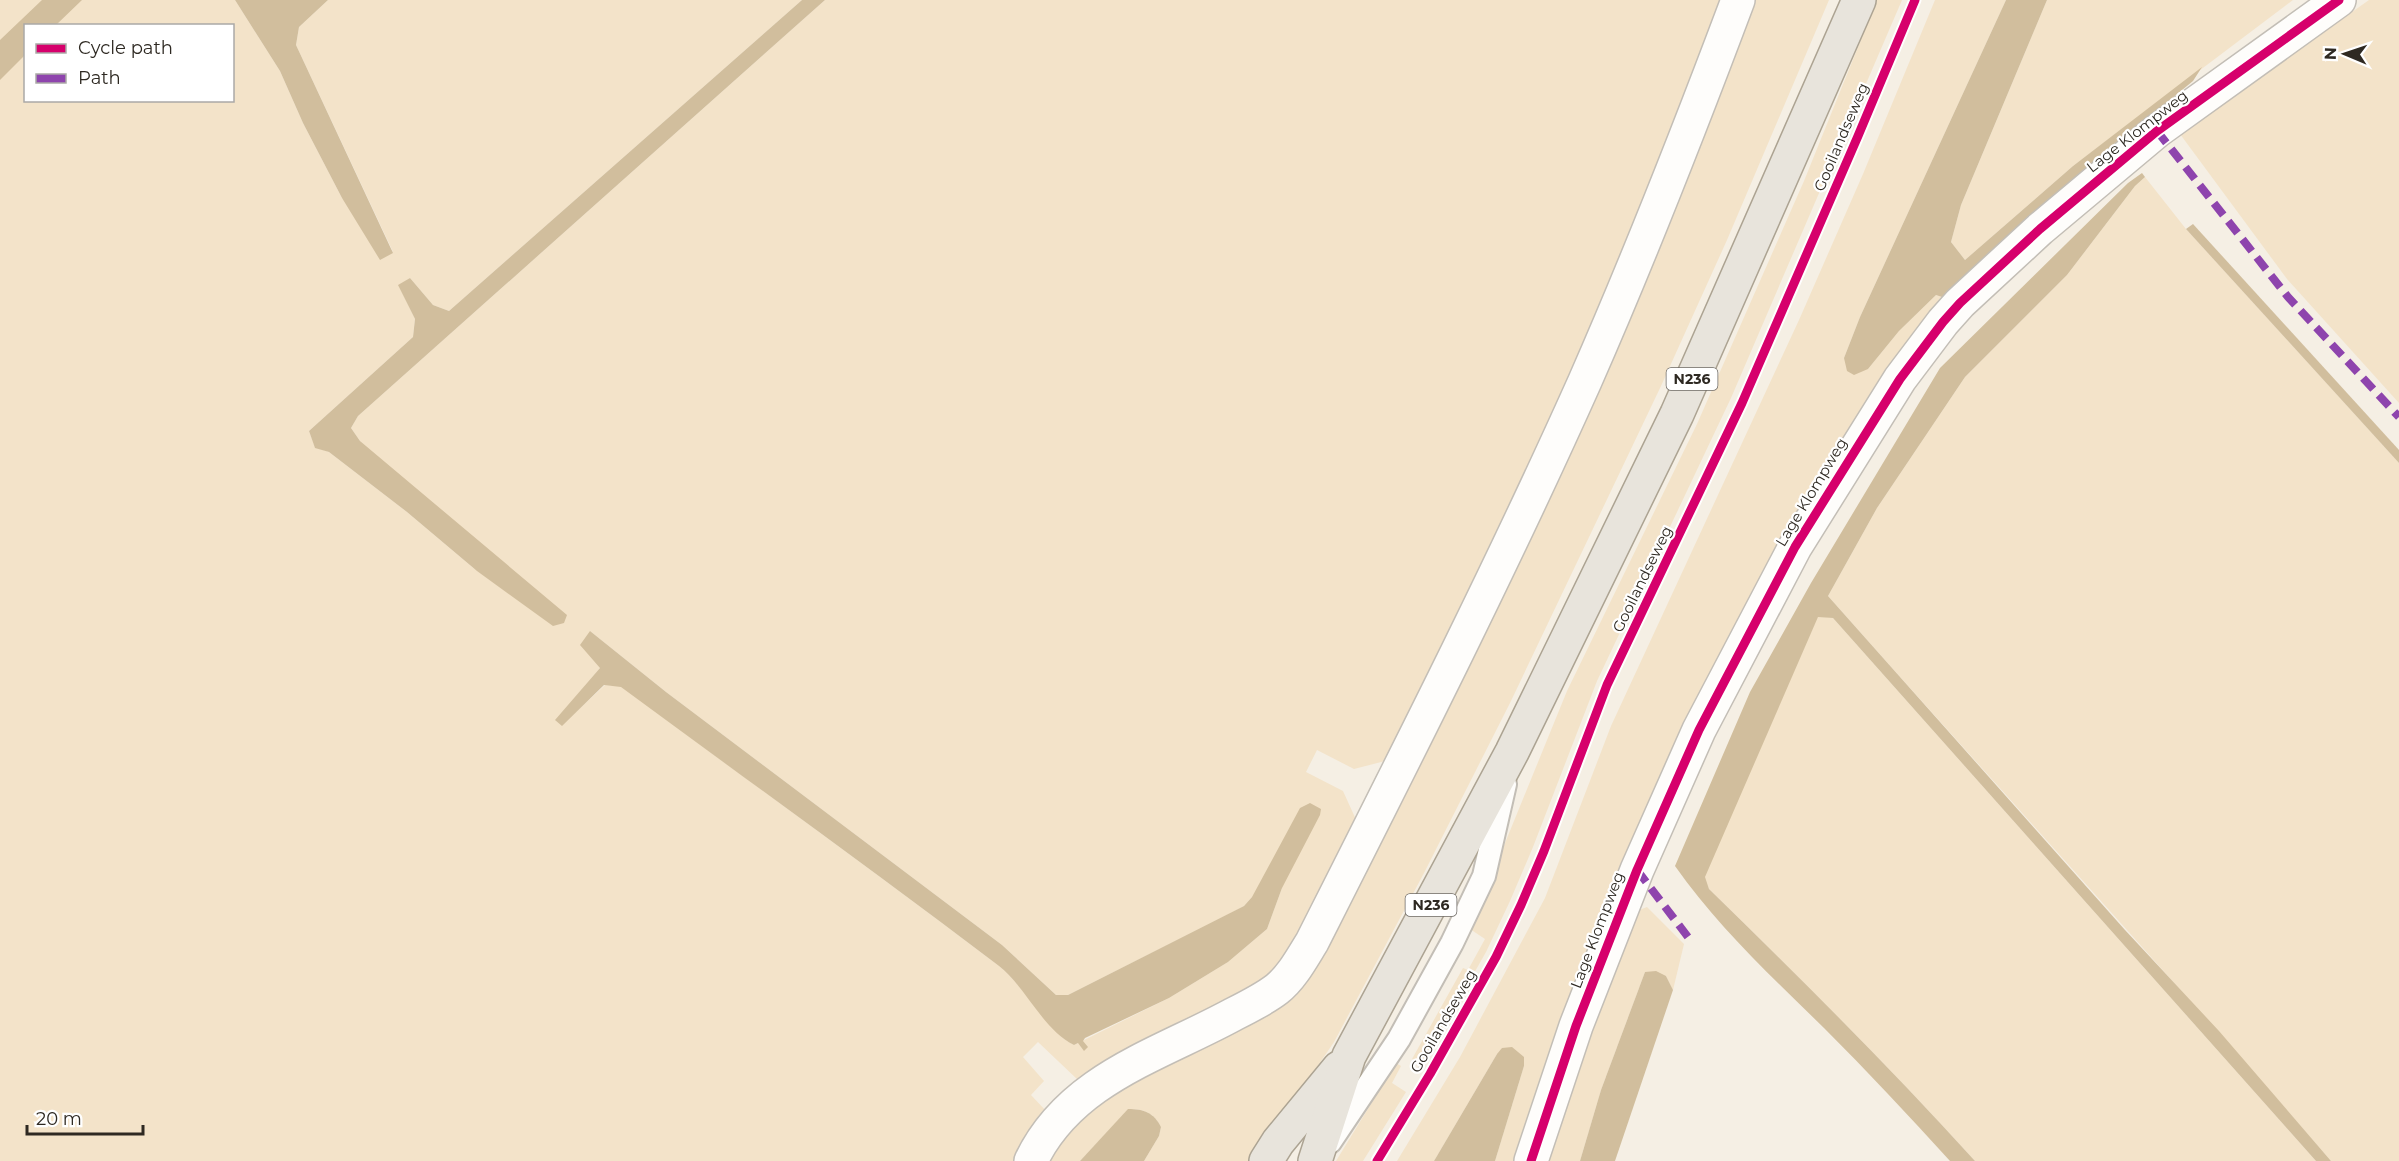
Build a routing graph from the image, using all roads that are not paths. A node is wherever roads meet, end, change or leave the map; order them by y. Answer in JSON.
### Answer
{"nodes":[{"id":1,"x":1738,"y":0,"type":"edge"},
{"id":2,"x":1859,"y":0,"type":"edge"},
{"id":3,"x":2338,"y":0,"type":"edge"},
{"id":4,"x":1512,"y":753,"type":"junction"},
{"id":5,"x":1349,"y":1056,"type":"junction"},
{"id":6,"x":1031,"y":1161,"type":"edge"},
{"id":7,"x":1266,"y":1161,"type":"edge"},
{"id":8,"x":1317,"y":1161,"type":"edge"},
{"id":9,"x":1531,"y":1161,"type":"edge"}],
"edges":[{"from":1,"to":6,"type":"street"},
{"from":2,"to":4,"type":"main road","number":"N236"},
{"from":3,"to":9,"type":"street","name":"Lage Klompweg"},
{"from":4,"to":5,"type":"main road","number":"N236"},
{"from":4,"to":8,"type":"lane"},
{"from":5,"to":7,"type":"main road","number":"N236"},
{"from":5,"to":8,"type":"main road","number":"N236"}]}
